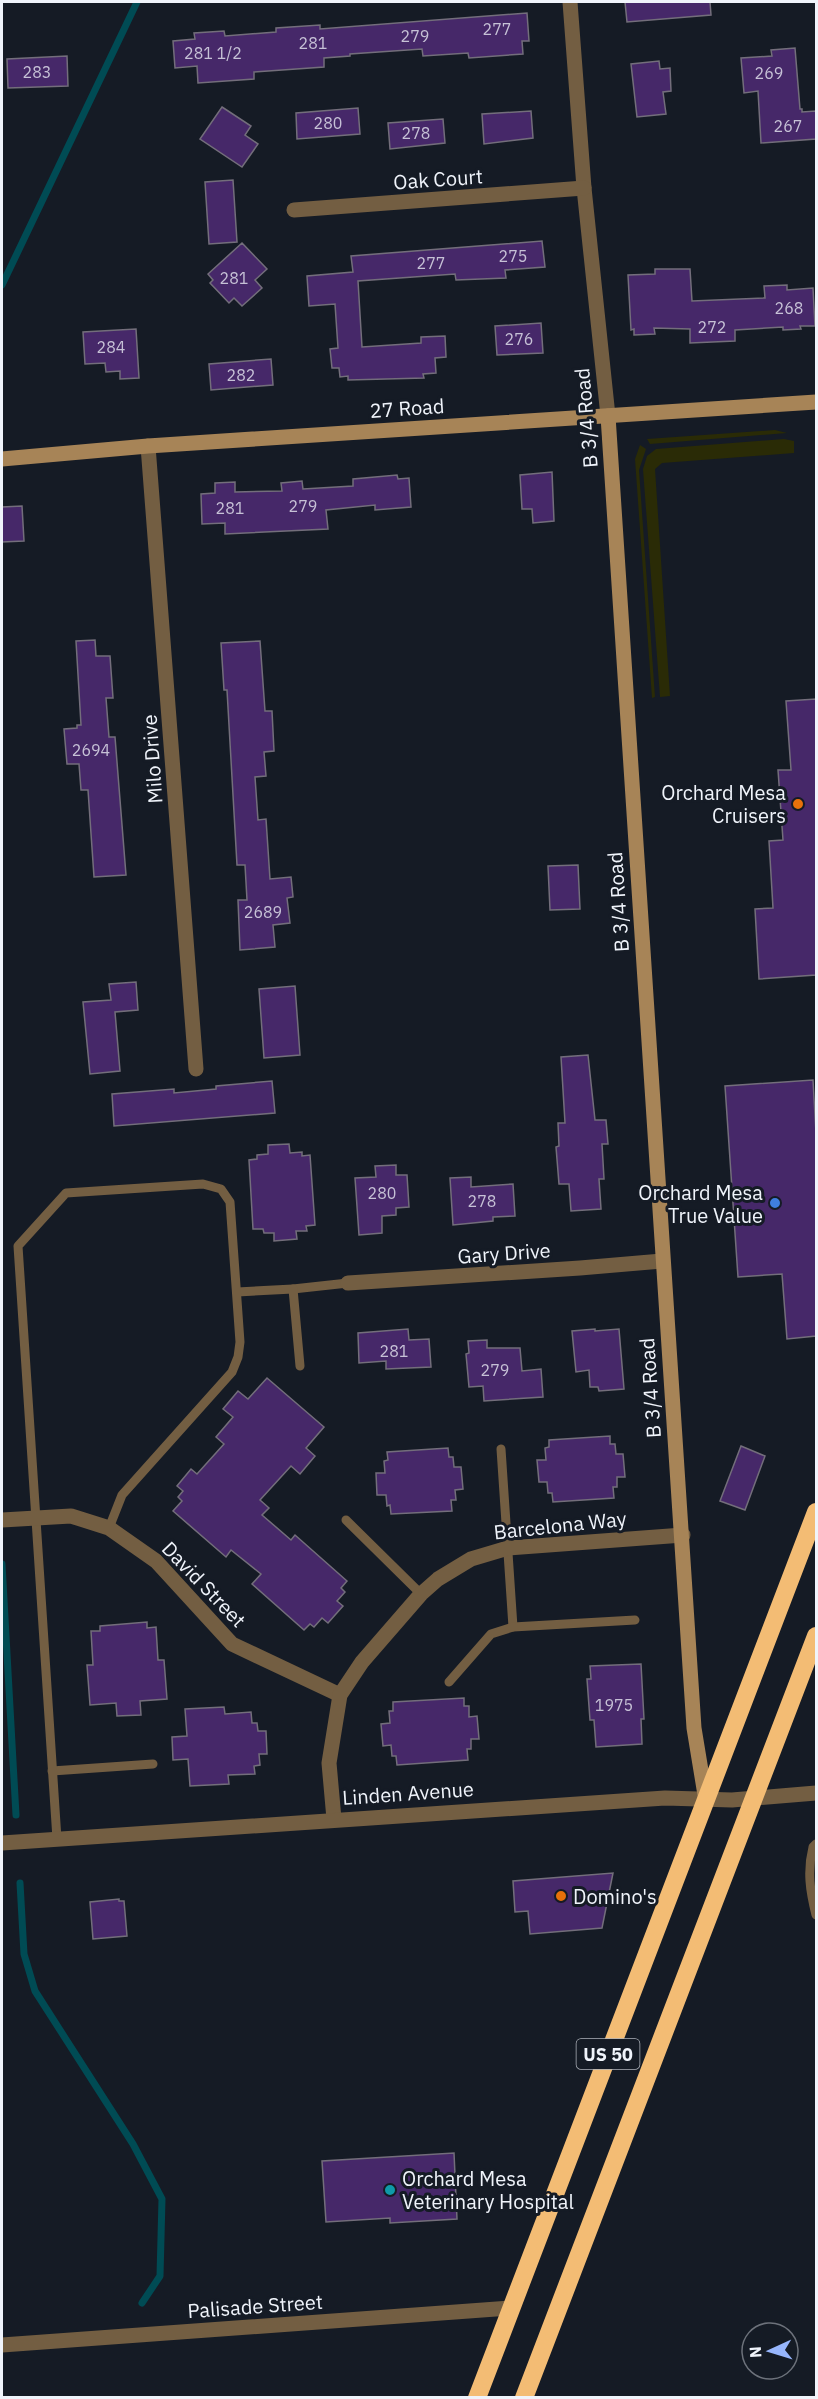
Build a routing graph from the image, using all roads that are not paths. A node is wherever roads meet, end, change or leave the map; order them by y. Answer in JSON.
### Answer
{"nodes":[{"id":1,"x":570,"y":2,"type":"edge"},
{"id":2,"x":584,"y":188,"type":"junction"},
{"id":3,"x":294,"y":210,"type":"dead end"},
{"id":4,"x":816,"y":402,"type":"edge"},
{"id":5,"x":608,"y":416,"type":"junction"},
{"id":6,"x":148,"y":446,"type":"junction"},
{"id":7,"x":2,"y":459,"type":"edge"},
{"id":8,"x":196,"y":1069,"type":"dead end"},
{"id":9,"x":662,"y":1261,"type":"junction"},
{"id":10,"x":348,"y":1283,"type":"joint"},
{"id":11,"x":293,"y":1289,"type":"junction"},
{"id":12,"x":237,"y":1292,"type":"junction"},
{"id":13,"x":300,"y":1366,"type":"dead end"},
{"id":14,"x":501,"y":1449,"type":"dead end"},
{"id":15,"x":816,"y":1512,"type":"edge"},
{"id":16,"x":35,"y":1518,"type":"junction"},
{"id":17,"x":2,"y":1520,"type":"edge"},
{"id":18,"x":346,"y":1520,"type":"dead end"},
{"id":19,"x":110,"y":1528,"type":"junction"},
{"id":20,"x":683,"y":1535,"type":"junction"},
{"id":21,"x":508,"y":1548,"type":"junction"},
{"id":22,"x":421,"y":1594,"type":"junction"},
{"id":23,"x":635,"y":1620,"type":"dead end"},
{"id":24,"x":513,"y":1627,"type":"junction"},
{"id":25,"x":816,"y":1636,"type":"edge"},
{"id":26,"x":449,"y":1682,"type":"dead end"},
{"id":27,"x":340,"y":1695,"type":"junction"},
{"id":28,"x":153,"y":1764,"type":"dead end"},
{"id":29,"x":52,"y":1771,"type":"junction"},
{"id":30,"x":816,"y":1793,"type":"edge"},
{"id":31,"x":754,"y":1798,"type":"junction"},
{"id":32,"x":706,"y":1801,"type":"junction"},
{"id":33,"x":334,"y":1819,"type":"junction"},
{"id":34,"x":57,"y":1839,"type":"junction"},
{"id":35,"x":2,"y":1843,"type":"edge"},
{"id":36,"x":816,"y":1844,"type":"edge"},
{"id":37,"x":816,"y":1916,"type":"edge"},
{"id":38,"x":511,"y":2308,"type":"junction"},
{"id":39,"x":2,"y":2346,"type":"edge"},
{"id":40,"x":477,"y":2397,"type":"edge"},
{"id":41,"x":524,"y":2397,"type":"edge"}],
"edges":[{"from":1,"to":2,"type":"street","name":"B 3/4 Road"},
{"from":2,"to":3,"type":"street","name":"Oak Court"},
{"from":2,"to":5,"type":"street","name":"B 3/4 Road"},
{"from":4,"to":5,"type":"street","name":"27 Road"},
{"from":5,"to":6,"type":"street","name":"27 Road"},
{"from":5,"to":9,"type":"street","name":"B 3/4 Road"},
{"from":6,"to":7,"type":"street","name":"27 Road"},
{"from":6,"to":8,"type":"street","name":"Milo Drive"},
{"from":9,"to":10,"type":"street","name":"Gary Drive"},
{"from":9,"to":20,"type":"street","name":"B 3/4 Road"},
{"from":10,"to":11,"type":"lane"},
{"from":11,"to":12,"type":"lane"},
{"from":11,"to":13,"type":"lane"},
{"from":12,"to":16,"type":"lane"},
{"from":12,"to":19,"type":"lane"},
{"from":14,"to":21,"type":"lane"},
{"from":15,"to":32,"type":"highway","number":"US 50"},
{"from":16,"to":17,"type":"street","name":"David Street"},
{"from":16,"to":19,"type":"street","name":"David Street"},
{"from":16,"to":29,"type":"lane"},
{"from":18,"to":22,"type":"lane"},
{"from":19,"to":27,"type":"street","name":"David Street"},
{"from":20,"to":21,"type":"street","name":"Barcelona Way"},
{"from":20,"to":32,"type":"street","name":"B 3/4 Road"},
{"from":21,"to":22,"type":"street","name":"Barcelona Way"},
{"from":21,"to":24,"type":"lane"},
{"from":22,"to":27,"type":"street","name":"Barcelona Way"},
{"from":23,"to":24,"type":"lane"},
{"from":24,"to":26,"type":"lane"},
{"from":25,"to":31,"type":"highway","number":"US 50"},
{"from":27,"to":33,"type":"street","name":"Barcelona Way"},
{"from":28,"to":29,"type":"lane"},
{"from":29,"to":34,"type":"lane"},
{"from":30,"to":31,"type":"street","name":"Linden Avenue"},
{"from":31,"to":32,"type":"street","name":"Linden Avenue"},
{"from":31,"to":41,"type":"highway","number":"US 50"},
{"from":32,"to":33,"type":"street","name":"Linden Avenue"},
{"from":32,"to":38,"type":"highway","number":"US 50"},
{"from":33,"to":34,"type":"street","name":"Linden Avenue"},
{"from":34,"to":35,"type":"street","name":"Linden Avenue"},
{"from":36,"to":37,"type":"lane"},
{"from":38,"to":39,"type":"street","name":"Palisade Street"},
{"from":38,"to":40,"type":"highway","number":"US 50"}]}
